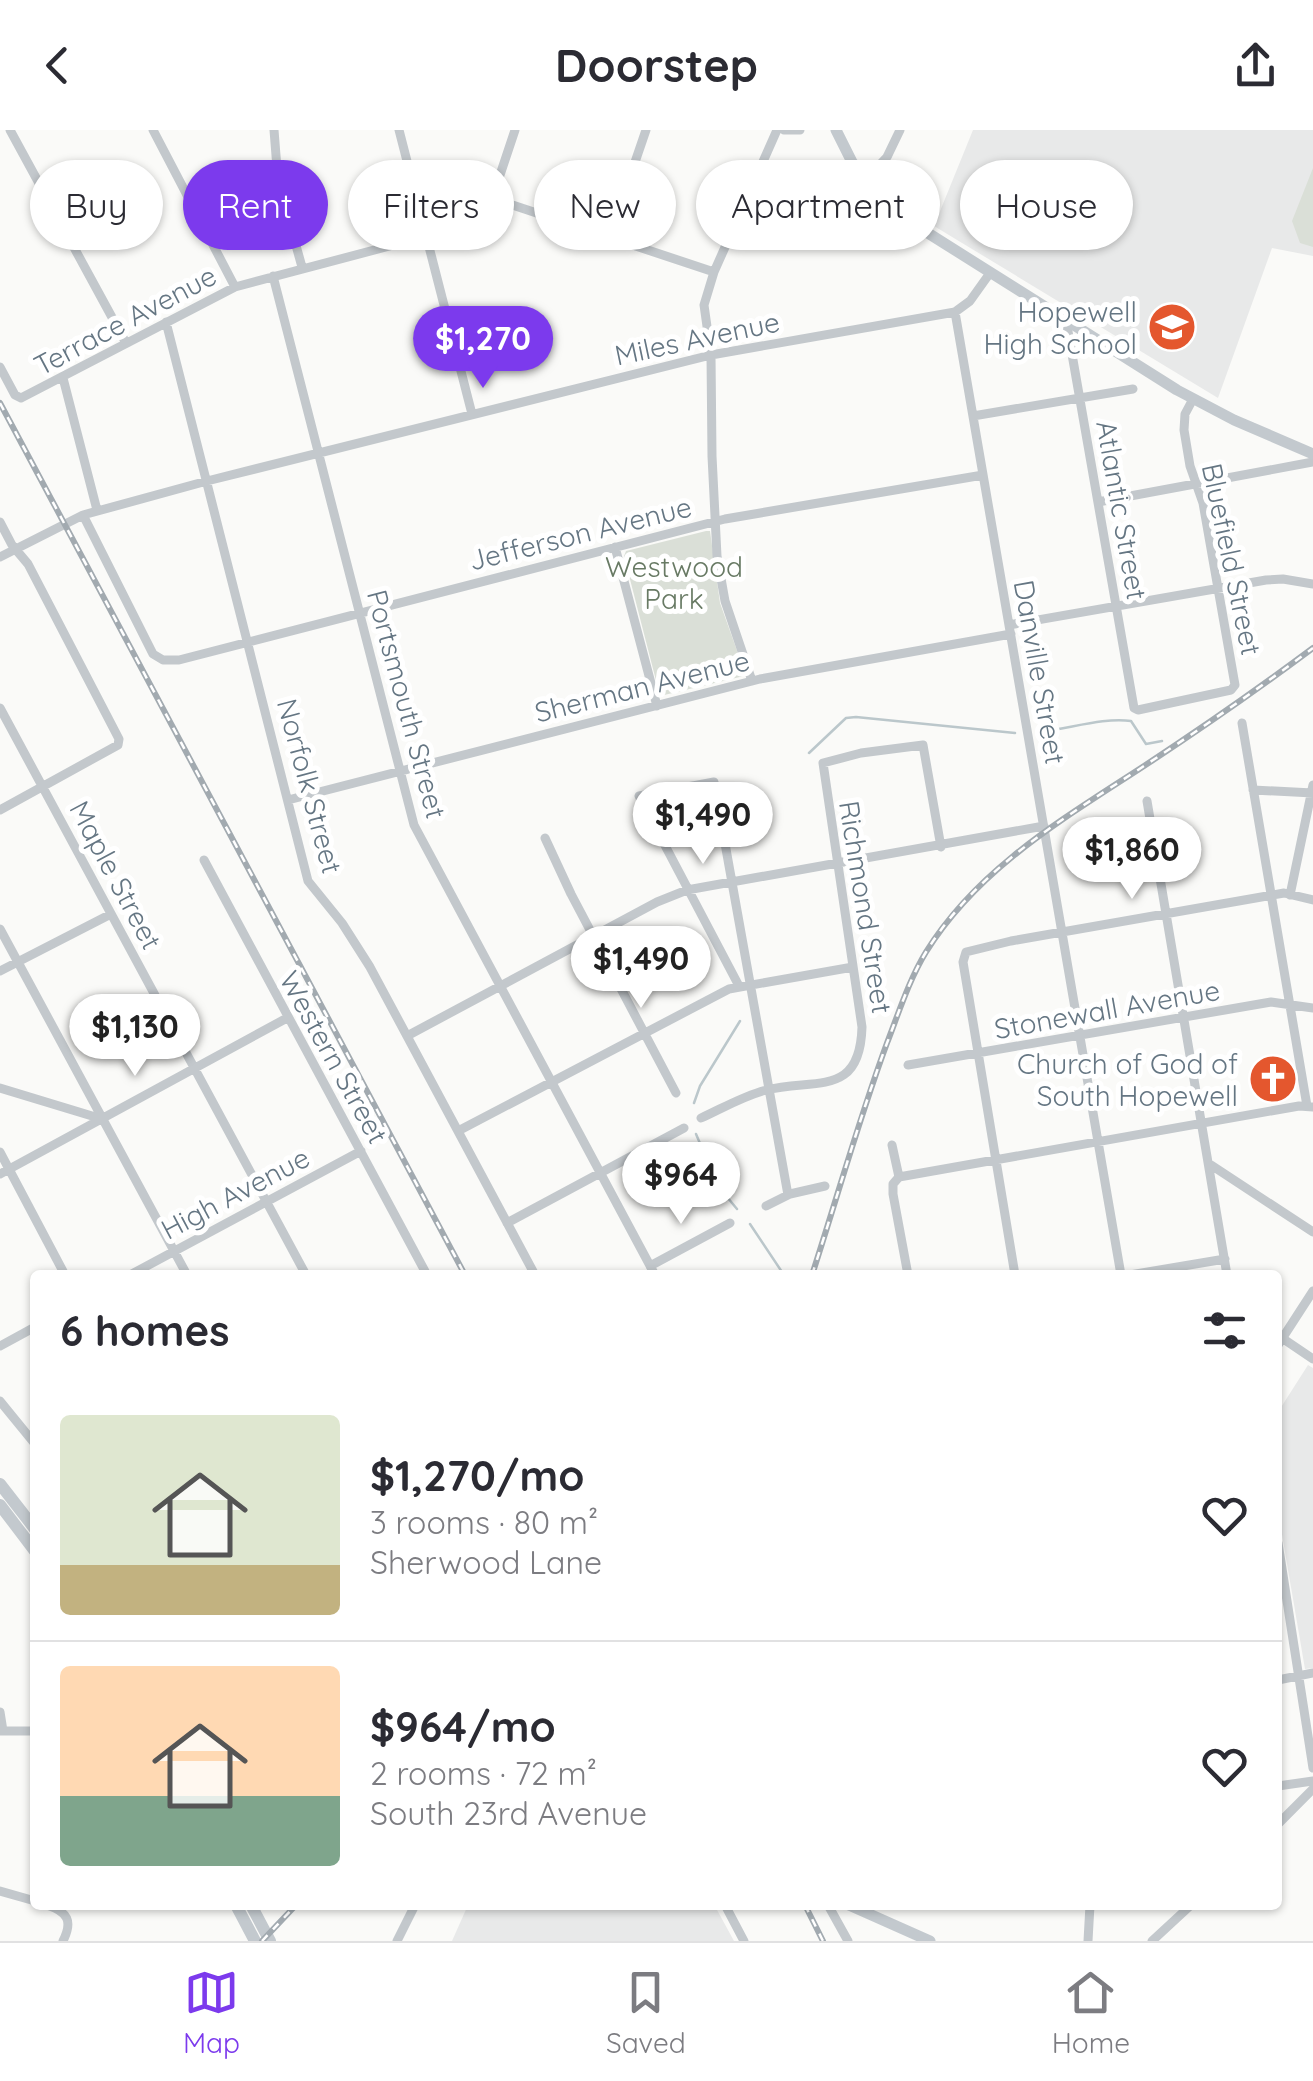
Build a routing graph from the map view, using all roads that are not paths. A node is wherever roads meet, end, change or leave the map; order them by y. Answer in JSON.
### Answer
{"nodes":[{"id":1,"x":10,"y":130,"type":"edge"},
{"id":2,"x":153,"y":130,"type":"edge"},
{"id":3,"x":274,"y":130,"type":"edge"},
{"id":4,"x":400,"y":130,"type":"edge"},
{"id":5,"x":515,"y":130,"type":"edge"},
{"id":6,"x":646,"y":130,"type":"edge"},
{"id":7,"x":780,"y":130,"type":"edge"},
{"id":8,"x":800,"y":130,"type":"edge"},
{"id":9,"x":836,"y":130,"type":"edge"},
{"id":10,"x":900,"y":130,"type":"edge"},
{"id":11,"x":407,"y":160,"type":"edge"},
{"id":12,"x":505,"y":160,"type":"edge"},
{"id":13,"x":636,"y":160,"type":"edge"},
{"id":14,"x":853,"y":160,"type":"edge"},
{"id":15,"x":884,"y":160,"type":"edge"},
{"id":16,"x":940,"y":240,"type":"edge"},
{"id":17,"x":372,"y":250,"type":"edge"},
{"id":18,"x":431,"y":250,"type":"edge"},
{"id":19,"x":646,"y":250,"type":"edge"},
{"id":20,"x":302,"y":268,"type":"junction"},
{"id":21,"x":714,"y":272,"type":"junction"},
{"id":22,"x":990,"y":272,"type":"junction"},
{"id":23,"x":272,"y":276,"type":"junction"},
{"id":24,"x":235,"y":287,"type":"junction"},
{"id":25,"x":955,"y":312,"type":"junction"},
{"id":26,"x":1066,"y":320,"type":"junction"},
{"id":27,"x":166,"y":322,"type":"junction"},
{"id":28,"x":126,"y":344,"type":"junction"},
{"id":29,"x":712,"y":355,"type":"junction"},
{"id":30,"x":0,"y":367,"type":"edge"},
{"id":31,"x":63,"y":378,"type":"junction"},
{"id":32,"x":1134,"y":389,"type":"dead end"},
{"id":33,"x":1193,"y":398,"type":"junction"},
{"id":34,"x":1080,"y":400,"type":"junction"},
{"id":35,"x":472,"y":414,"type":"junction"},
{"id":36,"x":973,"y":416,"type":"junction"},
{"id":37,"x":318,"y":454,"type":"junction"},
{"id":38,"x":1313,"y":454,"type":"edge"},
{"id":39,"x":1313,"y":462,"type":"edge"},
{"id":40,"x":983,"y":475,"type":"junction"},
{"id":41,"x":207,"y":482,"type":"junction"},
{"id":42,"x":1196,"y":484,"type":"junction"},
{"id":43,"x":1098,"y":502,"type":"junction"},
{"id":44,"x":97,"y":510,"type":"junction"},
{"id":45,"x":83,"y":515,"type":"junction"},
{"id":46,"x":0,"y":522,"type":"edge"},
{"id":47,"x":714,"y":522,"type":"junction"},
{"id":48,"x":615,"y":547,"type":"junction"},
{"id":49,"x":16,"y":549,"type":"junction"},
{"id":50,"x":0,"y":558,"type":"edge"},
{"id":51,"x":1313,"y":584,"type":"edge"},
{"id":52,"x":1218,"y":589,"type":"junction"},
{"id":53,"x":1116,"y":607,"type":"junction"},
{"id":54,"x":358,"y":614,"type":"junction"},
{"id":55,"x":1010,"y":629,"type":"junction"},
{"id":56,"x":248,"y":641,"type":"junction"},
{"id":57,"x":752,"y":681,"type":"junction"},
{"id":58,"x":657,"y":706,"type":"junction"},
{"id":59,"x":0,"y":708,"type":"edge"},
{"id":60,"x":1134,"y":708,"type":"joint"},
{"id":61,"x":1242,"y":722,"type":"dead end"},
{"id":62,"x":399,"y":771,"type":"junction"},
{"id":63,"x":42,"y":786,"type":"junction"},
{"id":64,"x":1253,"y":790,"type":"junction"},
{"id":65,"x":1313,"y":790,"type":"edge"},
{"id":66,"x":288,"y":800,"type":"junction"},
{"id":67,"x":1147,"y":801,"type":"dead end"},
{"id":68,"x":0,"y":810,"type":"edge"},
{"id":69,"x":1044,"y":826,"type":"junction"},
{"id":70,"x":545,"y":838,"type":"dead end"},
{"id":71,"x":941,"y":846,"type":"junction"},
{"id":72,"x":204,"y":860,"type":"dead end"},
{"id":73,"x":836,"y":864,"type":"junction"},
{"id":74,"x":732,"y":882,"type":"junction"},
{"id":75,"x":688,"y":890,"type":"junction"},
{"id":76,"x":1270,"y":895,"type":"junction"},
{"id":77,"x":1290,"y":896,"type":"junction"},
{"id":78,"x":1313,"y":900,"type":"edge"},
{"id":79,"x":111,"y":914,"type":"junction"},
{"id":80,"x":1166,"y":914,"type":"junction"},
{"id":81,"x":0,"y":929,"type":"edge"},
{"id":82,"x":1062,"y":933,"type":"junction"},
{"id":83,"x":594,"y":938,"type":"junction"},
{"id":84,"x":18,"y":962,"type":"junction"},
{"id":85,"x":853,"y":968,"type":"junction"},
{"id":86,"x":0,"y":971,"type":"edge"},
{"id":87,"x":500,"y":986,"type":"junction"},
{"id":88,"x":745,"y":986,"type":"junction"},
{"id":89,"x":1290,"y":1004,"type":"junction"},
{"id":90,"x":1313,"y":1008,"type":"edge"},
{"id":91,"x":286,"y":1018,"type":"junction"},
{"id":92,"x":1184,"y":1018,"type":"junction"},
{"id":93,"x":644,"y":1031,"type":"junction"},
{"id":94,"x":407,"y":1036,"type":"junction"},
{"id":95,"x":1080,"y":1036,"type":"junction"},
{"id":96,"x":978,"y":1054,"type":"junction"},
{"id":97,"x":908,"y":1065,"type":"dead end"},
{"id":98,"x":193,"y":1068,"type":"junction"},
{"id":99,"x":550,"y":1080,"type":"junction"},
{"id":100,"x":0,"y":1088,"type":"edge"},
{"id":101,"x":769,"y":1090,"type":"junction"},
{"id":102,"x":676,"y":1093,"type":"dead end"},
{"id":103,"x":1310,"y":1106,"type":"edge"},
{"id":104,"x":701,"y":1118,"type":"dead end"},
{"id":105,"x":102,"y":1120,"type":"junction"},
{"id":106,"x":1202,"y":1123,"type":"junction"},
{"id":107,"x":684,"y":1128,"type":"dead end"},
{"id":108,"x":458,"y":1132,"type":"junction"},
{"id":109,"x":1098,"y":1142,"type":"junction"},
{"id":110,"x":892,"y":1146,"type":"dead end"},
{"id":111,"x":360,"y":1150,"type":"junction"},
{"id":112,"x":0,"y":1152,"type":"edge"},
{"id":113,"x":995,"y":1160,"type":"junction"},
{"id":114,"x":1211,"y":1166,"type":"junction"},
{"id":115,"x":4,"y":1171,"type":"edge"},
{"id":116,"x":601,"y":1173,"type":"junction"},
{"id":117,"x":899,"y":1177,"type":"junction"},
{"id":118,"x":826,"y":1186,"type":"dead end"},
{"id":119,"x":788,"y":1195,"type":"junction"},
{"id":120,"x":265,"y":1202,"type":"junction"},
{"id":121,"x":766,"y":1206,"type":"dead end"},
{"id":122,"x":507,"y":1223,"type":"junction"},
{"id":123,"x":730,"y":1223,"type":"dead end"},
{"id":124,"x":1313,"y":1232,"type":"edge"},
{"id":125,"x":174,"y":1251,"type":"junction"},
{"id":126,"x":1225,"y":1259,"type":"junction"},
{"id":127,"x":63,"y":1270,"type":"edge"},
{"id":128,"x":139,"y":1270,"type":"edge"},
{"id":129,"x":184,"y":1270,"type":"edge"},
{"id":130,"x":303,"y":1270,"type":"edge"},
{"id":131,"x":425,"y":1270,"type":"edge"},
{"id":132,"x":532,"y":1270,"type":"edge"},
{"id":133,"x":652,"y":1270,"type":"edge"},
{"id":134,"x":907,"y":1270,"type":"edge"},
{"id":135,"x":1013,"y":1270,"type":"edge"},
{"id":136,"x":1120,"y":1270,"type":"edge"},
{"id":137,"x":1160,"y":1270,"type":"edge"},
{"id":138,"x":1227,"y":1270,"type":"edge"},
{"id":139,"x":1313,"y":1291,"type":"edge"},
{"id":140,"x":30,"y":1330,"type":"edge"},
{"id":141,"x":1282,"y":1339,"type":"edge"},
{"id":142,"x":1282,"y":1343,"type":"edge"},
{"id":143,"x":0,"y":1346,"type":"edge"},
{"id":144,"x":1313,"y":1359,"type":"edge"},
{"id":145,"x":0,"y":1401,"type":"edge"},
{"id":146,"x":30,"y":1438,"type":"edge"},
{"id":147,"x":0,"y":1484,"type":"edge"},
{"id":148,"x":0,"y":1505,"type":"edge"},
{"id":149,"x":30,"y":1508,"type":"edge"},
{"id":150,"x":18,"y":1517,"type":"junction"},
{"id":151,"x":30,"y":1525,"type":"edge"},
{"id":152,"x":30,"y":1541,"type":"edge"},
{"id":153,"x":1282,"y":1585,"type":"edge"},
{"id":154,"x":1313,"y":1673,"type":"edge"},
{"id":155,"x":1297,"y":1676,"type":"junction"},
{"id":156,"x":1282,"y":1679,"type":"edge"},
{"id":157,"x":0,"y":1712,"type":"edge"},
{"id":158,"x":2,"y":1731,"type":"edge"},
{"id":159,"x":30,"y":1731,"type":"edge"},
{"id":160,"x":1313,"y":1768,"type":"edge"},
{"id":161,"x":1313,"y":1781,"type":"edge"},
{"id":162,"x":1282,"y":1785,"type":"edge"},
{"id":163,"x":1313,"y":1789,"type":"edge"},
{"id":164,"x":1282,"y":1820,"type":"edge"},
{"id":165,"x":0,"y":1891,"type":"edge"},
{"id":166,"x":30,"y":1900,"type":"edge"},
{"id":167,"x":62,"y":1910,"type":"edge"},
{"id":168,"x":239,"y":1910,"type":"edge"},
{"id":169,"x":254,"y":1910,"type":"edge"},
{"id":170,"x":412,"y":1910,"type":"edge"},
{"id":171,"x":728,"y":1910,"type":"edge"},
{"id":172,"x":831,"y":1910,"type":"edge"},
{"id":173,"x":860,"y":1910,"type":"edge"},
{"id":174,"x":1090,"y":1910,"type":"edge"},
{"id":175,"x":1186,"y":1910,"type":"edge"},
{"id":176,"x":63,"y":1941,"type":"edge"},
{"id":177,"x":255,"y":1941,"type":"edge"},
{"id":178,"x":270,"y":1941,"type":"edge"},
{"id":179,"x":397,"y":1941,"type":"edge"},
{"id":180,"x":744,"y":1941,"type":"edge"},
{"id":181,"x":848,"y":1941,"type":"edge"},
{"id":182,"x":930,"y":1941,"type":"edge"},
{"id":183,"x":1088,"y":1941,"type":"edge"},
{"id":184,"x":1152,"y":1941,"type":"edge"}],
"edges":[{"from":1,"to":28,"type":"street"},
{"from":2,"to":24,"type":"street"},
{"from":3,"to":20,"type":"street"},
{"from":4,"to":11,"type":"street"},
{"from":5,"to":12,"type":"street"},
{"from":6,"to":13,"type":"street"},
{"from":7,"to":8,"type":"street"},
{"from":7,"to":21,"type":"street"},
{"from":9,"to":14,"type":"main road"},
{"from":10,"to":15,"type":"street"},
{"from":16,"to":22,"type":"main road"},
{"from":17,"to":20,"type":"street","name":"Terrace Avenue"},
{"from":18,"to":35,"type":"street"},
{"from":19,"to":21,"type":"street"},
{"from":20,"to":23,"type":"street","name":"Terrace Avenue"},
{"from":21,"to":29,"type":"street"},
{"from":22,"to":25,"type":"street"},
{"from":22,"to":26,"type":"main road"},
{"from":23,"to":24,"type":"street","name":"Terrace Avenue"},
{"from":23,"to":37,"type":"street","name":"Portsmouth Street"},
{"from":24,"to":27,"type":"street","name":"Terrace Avenue"},
{"from":25,"to":29,"type":"street","name":"Miles Avenue"},
{"from":25,"to":36,"type":"street","name":"Danville Street"},
{"from":26,"to":33,"type":"main road"},
{"from":26,"to":34,"type":"street","name":"Atlantic Street"},
{"from":27,"to":28,"type":"street","name":"Terrace Avenue"},
{"from":27,"to":41,"type":"street","name":"Norfolk Street"},
{"from":28,"to":31,"type":"street","name":"Terrace Avenue"},
{"from":29,"to":35,"type":"street","name":"Miles Avenue"},
{"from":29,"to":47,"type":"street"},
{"from":30,"to":31,"type":"street","name":"Terrace Avenue"},
{"from":31,"to":44,"type":"street"},
{"from":32,"to":34,"type":"street"},
{"from":33,"to":38,"type":"main road"},
{"from":33,"to":42,"type":"street","name":"Bluefield Street"},
{"from":34,"to":36,"type":"street"},
{"from":34,"to":43,"type":"street","name":"Atlantic Street"},
{"from":35,"to":37,"type":"street","name":"Miles Avenue"},
{"from":36,"to":40,"type":"street","name":"Danville Street"},
{"from":37,"to":41,"type":"street","name":"Miles Avenue"},
{"from":37,"to":54,"type":"street","name":"Portsmouth Street"},
{"from":39,"to":42,"type":"street"},
{"from":40,"to":47,"type":"street","name":"Jefferson Avenue"},
{"from":40,"to":55,"type":"street","name":"Danville Street"},
{"from":41,"to":44,"type":"street","name":"Miles Avenue"},
{"from":41,"to":56,"type":"street","name":"Norfolk Street"},
{"from":42,"to":43,"type":"street"},
{"from":42,"to":52,"type":"street","name":"Bluefield Street"},
{"from":43,"to":53,"type":"street","name":"Atlantic Street"},
{"from":44,"to":45,"type":"street","name":"Miles Avenue"},
{"from":45,"to":49,"type":"street","name":"Miles Avenue"},
{"from":45,"to":56,"type":"street","name":"Jefferson Avenue"},
{"from":46,"to":49,"type":"street"},
{"from":47,"to":48,"type":"street","name":"Jefferson Avenue"},
{"from":47,"to":57,"type":"street"},
{"from":48,"to":54,"type":"street","name":"Jefferson Avenue"},
{"from":48,"to":58,"type":"street"},
{"from":49,"to":50,"type":"street","name":"Miles Avenue"},
{"from":49,"to":63,"type":"street"},
{"from":51,"to":52,"type":"street","name":"Sherman Avenue"},
{"from":52,"to":53,"type":"street","name":"Sherman Avenue"},
{"from":52,"to":60,"type":"street","name":"Bluefield Street"},
{"from":53,"to":55,"type":"street","name":"Sherman Avenue"},
{"from":53,"to":60,"type":"street","name":"Atlantic Street"},
{"from":54,"to":56,"type":"street","name":"Jefferson Avenue"},
{"from":54,"to":62,"type":"street","name":"Portsmouth Street"},
{"from":55,"to":57,"type":"street","name":"Sherman Avenue"},
{"from":55,"to":69,"type":"street","name":"Danville Street"},
{"from":56,"to":66,"type":"street","name":"Norfolk Street"},
{"from":57,"to":58,"type":"street","name":"Sherman Avenue"},
{"from":58,"to":62,"type":"street","name":"Sherman Avenue"},
{"from":59,"to":63,"type":"street","name":"Maple Street"},
{"from":61,"to":64,"type":"street"},
{"from":62,"to":66,"type":"street","name":"Sherman Avenue"},
{"from":62,"to":87,"type":"street","name":"Portsmouth Street"},
{"from":63,"to":68,"type":"street"},
{"from":63,"to":79,"type":"street","name":"Maple Street"},
{"from":64,"to":65,"type":"street"},
{"from":64,"to":76,"type":"street"},
{"from":65,"to":77,"type":"street"},
{"from":66,"to":94,"type":"street","name":"Norfolk Street"},
{"from":67,"to":80,"type":"street"},
{"from":69,"to":71,"type":"street"},
{"from":69,"to":82,"type":"street","name":"Danville Street"},
{"from":70,"to":83,"type":"street"},
{"from":71,"to":73,"type":"street"},
{"from":71,"to":73,"type":"street","name":"Richmond Street"},
{"from":72,"to":91,"type":"street","name":"Western Street"},
{"from":73,"to":74,"type":"street"},
{"from":73,"to":85,"type":"street","name":"Richmond Street"},
{"from":74,"to":75,"type":"street"},
{"from":74,"to":75,"type":"street"},
{"from":74,"to":88,"type":"street"},
{"from":75,"to":83,"type":"street"},
{"from":75,"to":88,"type":"street"},
{"from":76,"to":77,"type":"street"},
{"from":76,"to":80,"type":"street"},
{"from":76,"to":89,"type":"street"},
{"from":77,"to":78,"type":"street"},
{"from":79,"to":84,"type":"street"},
{"from":79,"to":98,"type":"street","name":"Maple Street"},
{"from":80,"to":82,"type":"street"},
{"from":80,"to":92,"type":"street"},
{"from":81,"to":84,"type":"street"},
{"from":82,"to":95,"type":"street","name":"Danville Street"},
{"from":82,"to":96,"type":"street"},
{"from":83,"to":87,"type":"street"},
{"from":83,"to":93,"type":"street"},
{"from":84,"to":86,"type":"street"},
{"from":84,"to":105,"type":"street"},
{"from":85,"to":88,"type":"street"},
{"from":85,"to":101,"type":"street","name":"Richmond Street"},
{"from":87,"to":94,"type":"street"},
{"from":87,"to":99,"type":"street","name":"Portsmouth Street"},
{"from":88,"to":93,"type":"street"},
{"from":88,"to":101,"type":"street"},
{"from":89,"to":90,"type":"street","name":"Stonewall Avenue"},
{"from":89,"to":92,"type":"street","name":"Stonewall Avenue"},
{"from":89,"to":103,"type":"street"},
{"from":91,"to":98,"type":"street"},
{"from":91,"to":111,"type":"street","name":"Western Street"},
{"from":92,"to":95,"type":"street","name":"Stonewall Avenue"},
{"from":92,"to":106,"type":"street"},
{"from":93,"to":99,"type":"street"},
{"from":93,"to":102,"type":"street"},
{"from":94,"to":108,"type":"street","name":"Norfolk Street"},
{"from":95,"to":96,"type":"street","name":"Stonewall Avenue"},
{"from":95,"to":109,"type":"street","name":"Danville Street"},
{"from":96,"to":97,"type":"street","name":"Stonewall Avenue"},
{"from":96,"to":113,"type":"street"},
{"from":98,"to":105,"type":"street"},
{"from":98,"to":120,"type":"street","name":"Maple Street"},
{"from":99,"to":108,"type":"street"},
{"from":99,"to":116,"type":"street","name":"Portsmouth Street"},
{"from":100,"to":105,"type":"street"},
{"from":101,"to":104,"type":"street"},
{"from":101,"to":119,"type":"street"},
{"from":103,"to":106,"type":"street"},
{"from":105,"to":115,"type":"street"},
{"from":105,"to":125,"type":"street"},
{"from":106,"to":109,"type":"street"},
{"from":106,"to":114,"type":"street"},
{"from":107,"to":116,"type":"street"},
{"from":108,"to":122,"type":"street","name":"Norfolk Street"},
{"from":109,"to":113,"type":"street"},
{"from":109,"to":136,"type":"street","name":"Danville Street"},
{"from":110,"to":117,"type":"street"},
{"from":111,"to":120,"type":"street","name":"High Avenue"},
{"from":111,"to":131,"type":"street","name":"Western Street"},
{"from":112,"to":115,"type":"street"},
{"from":113,"to":117,"type":"street"},
{"from":113,"to":135,"type":"street"},
{"from":114,"to":124,"type":"street"},
{"from":114,"to":126,"type":"street"},
{"from":115,"to":127,"type":"street"},
{"from":116,"to":122,"type":"street"},
{"from":116,"to":133,"type":"street","name":"Portsmouth Street"},
{"from":117,"to":134,"type":"street"},
{"from":118,"to":119,"type":"street"},
{"from":119,"to":121,"type":"street"},
{"from":120,"to":125,"type":"street","name":"High Avenue"},
{"from":120,"to":130,"type":"street","name":"Maple Street"},
{"from":122,"to":132,"type":"street","name":"Norfolk Street"},
{"from":123,"to":133,"type":"street"},
{"from":125,"to":128,"type":"street","name":"High Avenue"},
{"from":125,"to":129,"type":"street"},
{"from":126,"to":137,"type":"street"},
{"from":126,"to":138,"type":"street"},
{"from":139,"to":141,"type":"street"},
{"from":140,"to":143,"type":"street"},
{"from":142,"to":144,"type":"street"},
{"from":145,"to":146,"type":"street"},
{"from":147,"to":150,"type":"highway"},
{"from":148,"to":150,"type":"highway"},
{"from":149,"to":150,"type":"street"},
{"from":150,"to":151,"type":"highway"},
{"from":150,"to":152,"type":"highway"},
{"from":153,"to":155,"type":"street"},
{"from":154,"to":155,"type":"street"},
{"from":155,"to":156,"type":"street"},
{"from":155,"to":160,"type":"street"},
{"from":157,"to":158,"type":"street"},
{"from":158,"to":159,"type":"street"},
{"from":161,"to":162,"type":"street"},
{"from":163,"to":164,"type":"street"},
{"from":165,"to":166,"type":"street"},
{"from":167,"to":176,"type":"street"},
{"from":168,"to":177,"type":"highway"},
{"from":169,"to":178,"type":"highway"},
{"from":170,"to":179,"type":"street"},
{"from":171,"to":180,"type":"street"},
{"from":172,"to":181,"type":"street"},
{"from":173,"to":182,"type":"main road"},
{"from":174,"to":183,"type":"street"},
{"from":175,"to":184,"type":"street"}]}
